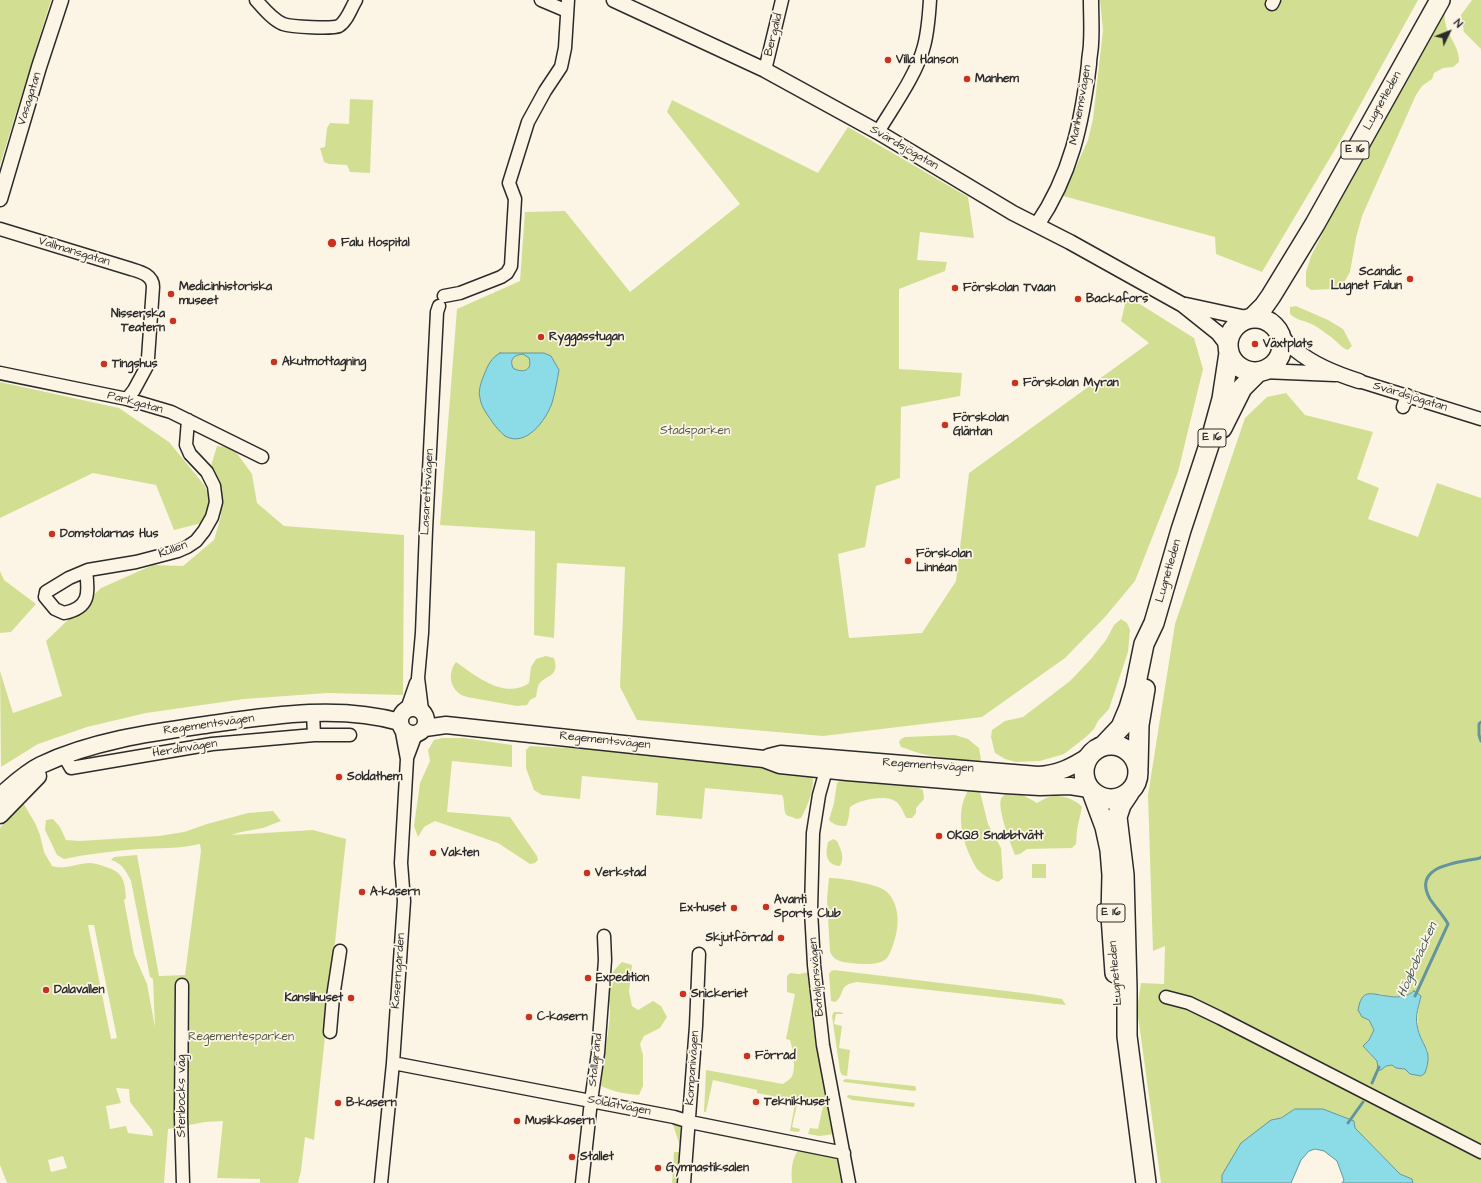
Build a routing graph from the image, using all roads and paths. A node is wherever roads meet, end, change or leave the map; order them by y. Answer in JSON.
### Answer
{"nodes":[{"id":1,"x":61,"y":0,"type":"edge"},
{"id":2,"x":256,"y":0,"type":"edge"},
{"id":3,"x":356,"y":0,"type":"edge"},
{"id":4,"x":541,"y":0,"type":"edge"},
{"id":5,"x":782,"y":0,"type":"edge"},
{"id":6,"x":930,"y":0,"type":"edge"},
{"id":7,"x":1091,"y":0,"type":"edge"},
{"id":8,"x":1440,"y":0,"type":"edge"},
{"id":9,"x":612,"y":1,"type":"edge"},
{"id":10,"x":567,"y":6,"type":"edge"},
{"id":11,"x":765,"y":70,"type":"junction"},
{"id":12,"x":878,"y":132,"type":"junction"},
{"id":13,"x":0,"y":199,"type":"edge"},
{"id":14,"x":1315,"y":224,"type":"junction"},
{"id":15,"x":1037,"y":225,"type":"junction"},
{"id":16,"x":0,"y":229,"type":"edge"},
{"id":17,"x":1183,"y":305,"type":"junction"},
{"id":18,"x":1250,"y":318,"type":"junction"},
{"id":19,"x":1280,"y":333,"type":"junction"},
{"id":20,"x":1228,"y":350,"type":"junction"},
{"id":21,"x":1261,"y":371,"type":"junction"},
{"id":22,"x":0,"y":373,"type":"edge"},
{"id":23,"x":1340,"y":375,"type":"junction"},
{"id":24,"x":1359,"y":382,"type":"joint"},
{"id":25,"x":1407,"y":395,"type":"junction"},
{"id":26,"x":127,"y":399,"type":"junction"},
{"id":27,"x":1403,"y":407,"type":"dead end"},
{"id":28,"x":1481,"y":419,"type":"edge"},
{"id":29,"x":188,"y":420,"type":"junction"},
{"id":30,"x":262,"y":457,"type":"dead end"},
{"id":31,"x":1184,"y":520,"type":"junction"},
{"id":32,"x":86,"y":571,"type":"dead end"},
{"id":33,"x":1154,"y":622,"type":"junction"},
{"id":34,"x":313,"y":713,"type":"junction"},
{"id":35,"x":412,"y":719,"type":"junction"},
{"id":36,"x":314,"y":735,"type":"junction"},
{"id":37,"x":350,"y":735,"type":"dead end"},
{"id":38,"x":1096,"y":751,"type":"junction"},
{"id":39,"x":58,"y":759,"type":"junction"},
{"id":40,"x":827,"y":764,"type":"junction"},
{"id":41,"x":1138,"y":768,"type":"junction"},
{"id":42,"x":1005,"y":779,"type":"junction"},
{"id":43,"x":1090,"y":791,"type":"junction"},
{"id":44,"x":1129,"y":793,"type":"junction"},
{"id":45,"x":2,"y":804,"type":"edge"},
{"id":46,"x":604,"y":936,"type":"dead end"},
{"id":47,"x":340,"y":951,"type":"dead end"},
{"id":48,"x":699,"y":954,"type":"dead end"},
{"id":49,"x":182,"y":985,"type":"dead end"},
{"id":50,"x":1166,"y":997,"type":"dead end"},
{"id":51,"x":330,"y":1032,"type":"dead end"},
{"id":52,"x":1127,"y":1036,"type":"junction"},
{"id":53,"x":392,"y":1063,"type":"junction"},
{"id":54,"x":591,"y":1102,"type":"junction"},
{"id":55,"x":690,"y":1122,"type":"junction"},
{"id":56,"x":1481,"y":1152,"type":"edge"},
{"id":57,"x":844,"y":1153,"type":"junction"},
{"id":58,"x":183,"y":1183,"type":"edge"},
{"id":59,"x":381,"y":1183,"type":"edge"},
{"id":60,"x":582,"y":1183,"type":"edge"},
{"id":61,"x":684,"y":1183,"type":"edge"},
{"id":62,"x":850,"y":1183,"type":"edge"},
{"id":63,"x":1146,"y":1183,"type":"edge"}],
"edges":[{"from":1,"to":13,"type":"street","name":"Vasagatan"},
{"from":2,"to":3,"type":"street"},
{"from":4,"to":10,"type":"street"},
{"from":5,"to":11,"type":"street","name":"Bergalid"},
{"from":6,"to":12,"type":"street"},
{"from":7,"to":15,"type":"street","name":"Manhemsvägen"},
{"from":8,"to":14,"type":"highway","name":"Lugnetleden","number":"E 16"},
{"from":9,"to":11,"type":"street","name":"Svärdsjögatan"},
{"from":10,"to":35,"type":"street","name":"Lasarettsvägen"},
{"from":11,"to":12,"type":"street","name":"Svärdsjögatan"},
{"from":12,"to":15,"type":"street","name":"Svärdsjögatan"},
{"from":14,"to":18,"type":"highway","name":"Lugnetleden","number":"E 16"},
{"from":14,"to":19,"type":"highway","name":"Lugnetleden","number":"E 16"},
{"from":15,"to":17,"type":"street","name":"Svärdsjögatan"},
{"from":16,"to":26,"type":"street","name":"Vallmansgatan"},
{"from":17,"to":18,"type":"street","name":"Svärdsjögatan"},
{"from":17,"to":20,"type":"street","name":"Svärdsjögatan"},
{"from":18,"to":19,"type":"highway"},
{"from":18,"to":20,"type":"highway","number":"E 16"},
{"from":19,"to":21,"type":"highway","number":"E 16"},
{"from":19,"to":23,"type":"street","name":"Svärdsjögatan"},
{"from":20,"to":21,"type":"highway"},
{"from":20,"to":31,"type":"highway","name":"Lugnetleden","number":"E 16"},
{"from":21,"to":23,"type":"street","name":"Svärdsjögatan"},
{"from":21,"to":31,"type":"highway","name":"Lugnetleden","number":"E 16"},
{"from":22,"to":26,"type":"street","name":"Parkgatan"},
{"from":23,"to":24,"type":"street","name":"Svärdsjögatan"},
{"from":24,"to":25,"type":"street","name":"Svärdsjögatan"},
{"from":25,"to":27,"type":"street"},
{"from":25,"to":28,"type":"street","name":"Svärdsjögatan"},
{"from":26,"to":29,"type":"street","name":"Parkgatan"},
{"from":29,"to":30,"type":"street","name":"Parkgatan"},
{"from":29,"to":32,"type":"street","name":"Kullen"},
{"from":31,"to":33,"type":"highway","name":"Lugnetleden","number":"E 16"},
{"from":33,"to":38,"type":"highway","name":"Lugnetleden","number":"E 16"},
{"from":33,"to":41,"type":"highway","name":"Lugnetleden","number":"E 16"},
{"from":34,"to":35,"type":"main road","name":"Regementsvägen"},
{"from":34,"to":36,"type":"street"},
{"from":34,"to":39,"type":"main road","name":"Regementsvägen"},
{"from":35,"to":40,"type":"main road","name":"Regementsvägen"},
{"from":35,"to":53,"type":"street","name":"Kaserngården"},
{"from":36,"to":37,"type":"street","name":"Herdinvägen"},
{"from":36,"to":39,"type":"street","name":"Herdinvägen"},
{"from":38,"to":41,"type":"highway"},
{"from":38,"to":42,"type":"main road","name":"Regementsvägen"},
{"from":38,"to":43,"type":"highway","number":"E 16"},
{"from":39,"to":45,"type":"main road","name":"Regementsvägen"},
{"from":40,"to":42,"type":"main road","name":"Regementsvägen"},
{"from":40,"to":57,"type":"street","name":"Bataljonsvägen"},
{"from":41,"to":44,"type":"highway","number":"E 16"},
{"from":42,"to":43,"type":"main road","name":"Regementsvägen"},
{"from":43,"to":44,"type":"highway"},
{"from":43,"to":52,"type":"highway","name":"Lugnetleden","number":"E 16"},
{"from":44,"to":52,"type":"highway","name":"Lugnetleden","number":"E 16"},
{"from":46,"to":54,"type":"street","name":"Stallgränd"},
{"from":47,"to":51,"type":"street"},
{"from":48,"to":55,"type":"street","name":"Kompanivägen"},
{"from":49,"to":58,"type":"street","name":"Stenbocks väg"},
{"from":50,"to":56,"type":"street"},
{"from":52,"to":63,"type":"highway","name":"Lugnetleden","number":"E 16"},
{"from":53,"to":54,"type":"street","name":"Soldatvägen"},
{"from":53,"to":59,"type":"street","name":"Kaserngården"},
{"from":54,"to":55,"type":"street","name":"Soldatvägen"},
{"from":54,"to":60,"type":"street","name":"Stallgränd"},
{"from":55,"to":57,"type":"street","name":"Soldatvägen"},
{"from":55,"to":61,"type":"street","name":"Kompanivägen"},
{"from":57,"to":62,"type":"street","name":"Bataljonsvägen"}]}
